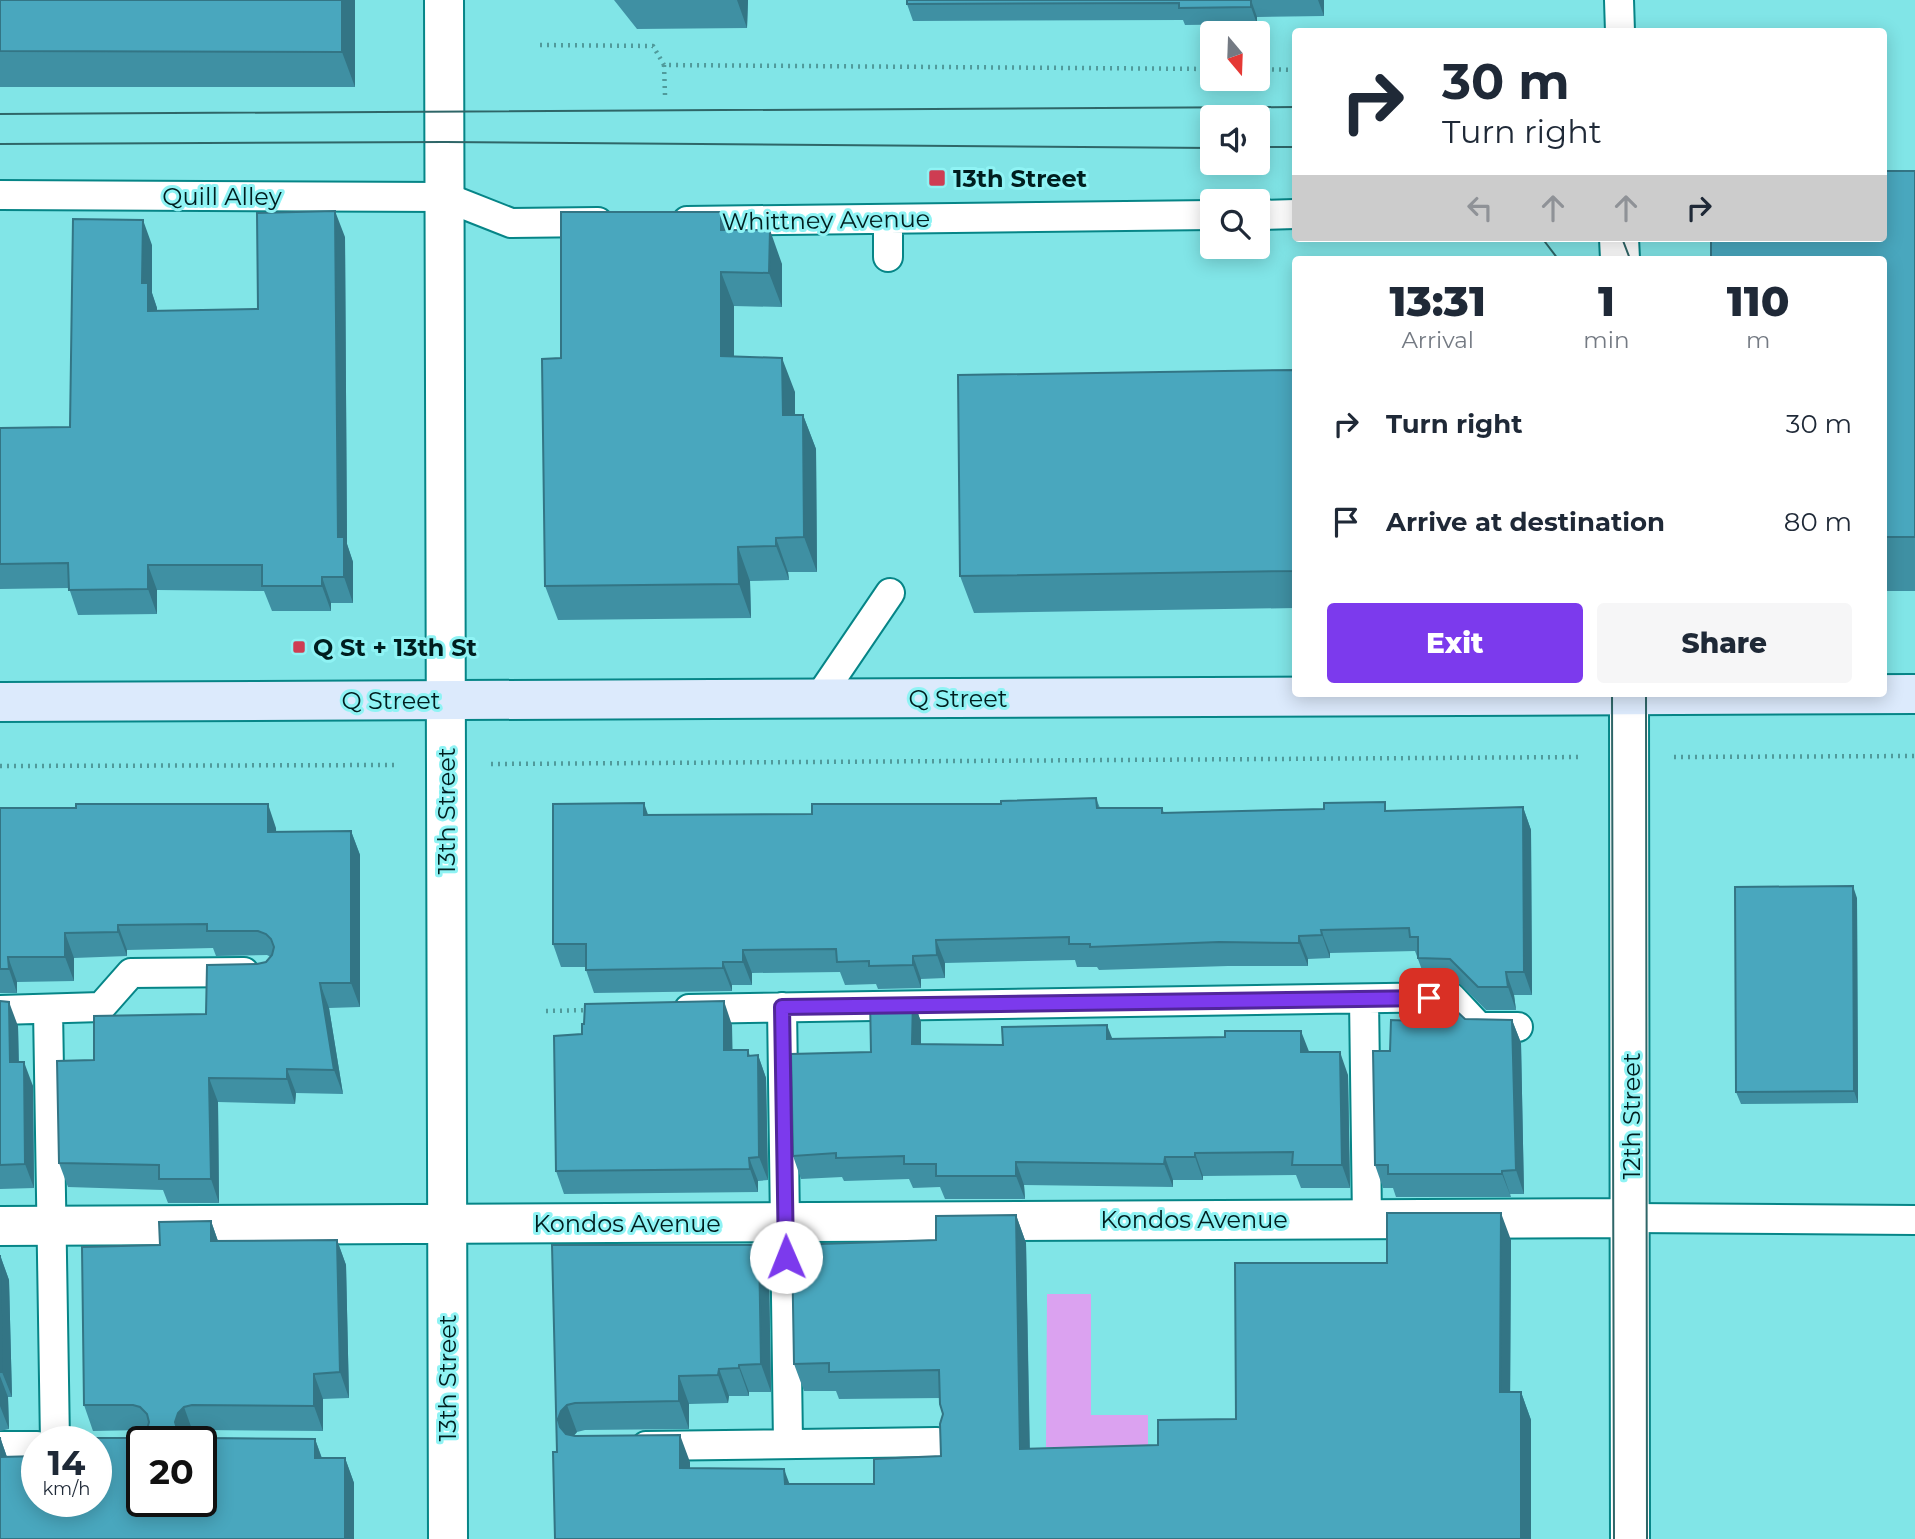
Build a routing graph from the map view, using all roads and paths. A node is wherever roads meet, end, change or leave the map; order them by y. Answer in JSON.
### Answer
{"nodes":[{"id":1,"x":444,"y":0,"type":"edge"},
{"id":2,"x":1619,"y":0,"type":"edge"},
{"id":3,"x":1620,"y":28,"type":"edge"},
{"id":4,"x":540,"y":45,"type":"dead end"},
{"id":5,"x":664,"y":65,"type":"junction"},
{"id":6,"x":1200,"y":69,"type":"edge"},
{"id":7,"x":1270,"y":69,"type":"edge"},
{"id":8,"x":1292,"y":70,"type":"edge"},
{"id":9,"x":665,"y":95,"type":"dead end"},
{"id":10,"x":0,"y":195,"type":"edge"},
{"id":11,"x":445,"y":197,"type":"junction"},
{"id":12,"x":1292,"y":214,"type":"edge"},
{"id":13,"x":1200,"y":215,"type":"edge"},
{"id":14,"x":1270,"y":215,"type":"edge"},
{"id":15,"x":888,"y":219,"type":"junction"},
{"id":16,"x":624,"y":222,"type":"edge"},
{"id":17,"x":666,"y":222,"type":"edge"},
{"id":18,"x":888,"y":257,"type":"dead end"},
{"id":19,"x":890,"y":593,"type":"dead end"},
{"id":20,"x":1887,"y":694,"type":"edge"},
{"id":21,"x":1915,"y":694,"type":"edge"},
{"id":22,"x":1292,"y":696,"type":"edge"},
{"id":23,"x":1629,"y":697,"type":"edge"},
{"id":24,"x":818,"y":699,"type":"junction"},
{"id":25,"x":446,"y":700,"type":"junction"},
{"id":26,"x":0,"y":702,"type":"edge"},
{"id":27,"x":1915,"y":756,"type":"edge"},
{"id":28,"x":1629,"y":757,"type":"junction"},
{"id":29,"x":446,"y":764,"type":"junction"},
{"id":30,"x":0,"y":766,"type":"edge"},
{"id":31,"x":266,"y":972,"type":"edge"},
{"id":32,"x":1364,"y":999,"type":"junction"},
{"id":33,"x":782,"y":1007,"type":"junction"},
{"id":34,"x":48,"y":1009,"type":"junction"},
{"id":35,"x":0,"y":1010,"type":"edge"},
{"id":36,"x":592,"y":1010,"type":"joint"},
{"id":37,"x":545,"y":1011,"type":"dead end"},
{"id":38,"x":1518,"y":1027,"type":"dead end"},
{"id":39,"x":1631,"y":1218,"type":"junction"},
{"id":40,"x":1367,"y":1219,"type":"junction"},
{"id":41,"x":1915,"y":1220,"type":"edge"},
{"id":42,"x":786,"y":1222,"type":"junction"},
{"id":43,"x":447,"y":1223,"type":"junction"},
{"id":44,"x":51,"y":1225,"type":"junction"},
{"id":45,"x":0,"y":1226,"type":"edge"},
{"id":46,"x":55,"y":1426,"type":"edge"},
{"id":47,"x":937,"y":1442,"type":"edge"},
{"id":48,"x":788,"y":1443,"type":"junction"},
{"id":49,"x":0,"y":1446,"type":"edge"},
{"id":50,"x":21,"y":1446,"type":"edge"},
{"id":51,"x":626,"y":1446,"type":"edge"},
{"id":52,"x":448,"y":1539,"type":"edge"},
{"id":53,"x":1630,"y":1539,"type":"edge"}],
"edges":[{"from":1,"to":11,"type":"street","name":"13th Street"},
{"from":2,"to":3,"type":"lane"},
{"from":4,"to":5,"type":"path"},
{"from":5,"to":6,"type":"path"},
{"from":5,"to":9,"type":"path"},
{"from":7,"to":8,"type":"path"},
{"from":10,"to":11,"type":"lane","name":"Quill Alley"},
{"from":11,"to":16,"type":"lane"},
{"from":11,"to":25,"type":"street","name":"13th Street"},
{"from":12,"to":14,"type":"lane"},
{"from":13,"to":15,"type":"lane","name":"Whittney Avenue"},
{"from":15,"to":17,"type":"lane","name":"Whittney Avenue"},
{"from":15,"to":18,"type":"lane"},
{"from":19,"to":24,"type":"lane"},
{"from":20,"to":21,"type":"main road","name":"Q Street"},
{"from":22,"to":24,"type":"main road","name":"Q Street"},
{"from":23,"to":28,"type":"street","name":"12th Street"},
{"from":24,"to":25,"type":"main road","name":"Q Street"},
{"from":25,"to":26,"type":"main road","name":"Q Street"},
{"from":25,"to":29,"type":"street","name":"13th Street"},
{"from":27,"to":28,"type":"path"},
{"from":28,"to":29,"type":"path"},
{"from":28,"to":39,"type":"street","name":"12th Street"},
{"from":29,"to":30,"type":"path"},
{"from":29,"to":43,"type":"street","name":"13th Street"},
{"from":31,"to":34,"type":"lane"},
{"from":32,"to":33,"type":"lane"},
{"from":32,"to":38,"type":"lane"},
{"from":32,"to":40,"type":"lane"},
{"from":33,"to":36,"type":"lane"},
{"from":33,"to":42,"type":"lane"},
{"from":34,"to":35,"type":"lane"},
{"from":34,"to":44,"type":"lane"},
{"from":36,"to":37,"type":"path"},
{"from":39,"to":40,"type":"street","name":"Kondos Avenue"},
{"from":39,"to":41,"type":"lane"},
{"from":39,"to":53,"type":"street","name":"12th Street"},
{"from":40,"to":42,"type":"street","name":"Kondos Avenue"},
{"from":42,"to":43,"type":"street","name":"Kondos Avenue"},
{"from":42,"to":48,"type":"lane"},
{"from":43,"to":44,"type":"street","name":"Kondos Avenue"},
{"from":43,"to":52,"type":"street","name":"13th Street"},
{"from":44,"to":45,"type":"street","name":"Kondos Avenue"},
{"from":44,"to":46,"type":"lane"},
{"from":47,"to":48,"type":"lane"},
{"from":48,"to":51,"type":"lane"},
{"from":49,"to":50,"type":"lane"}]}
